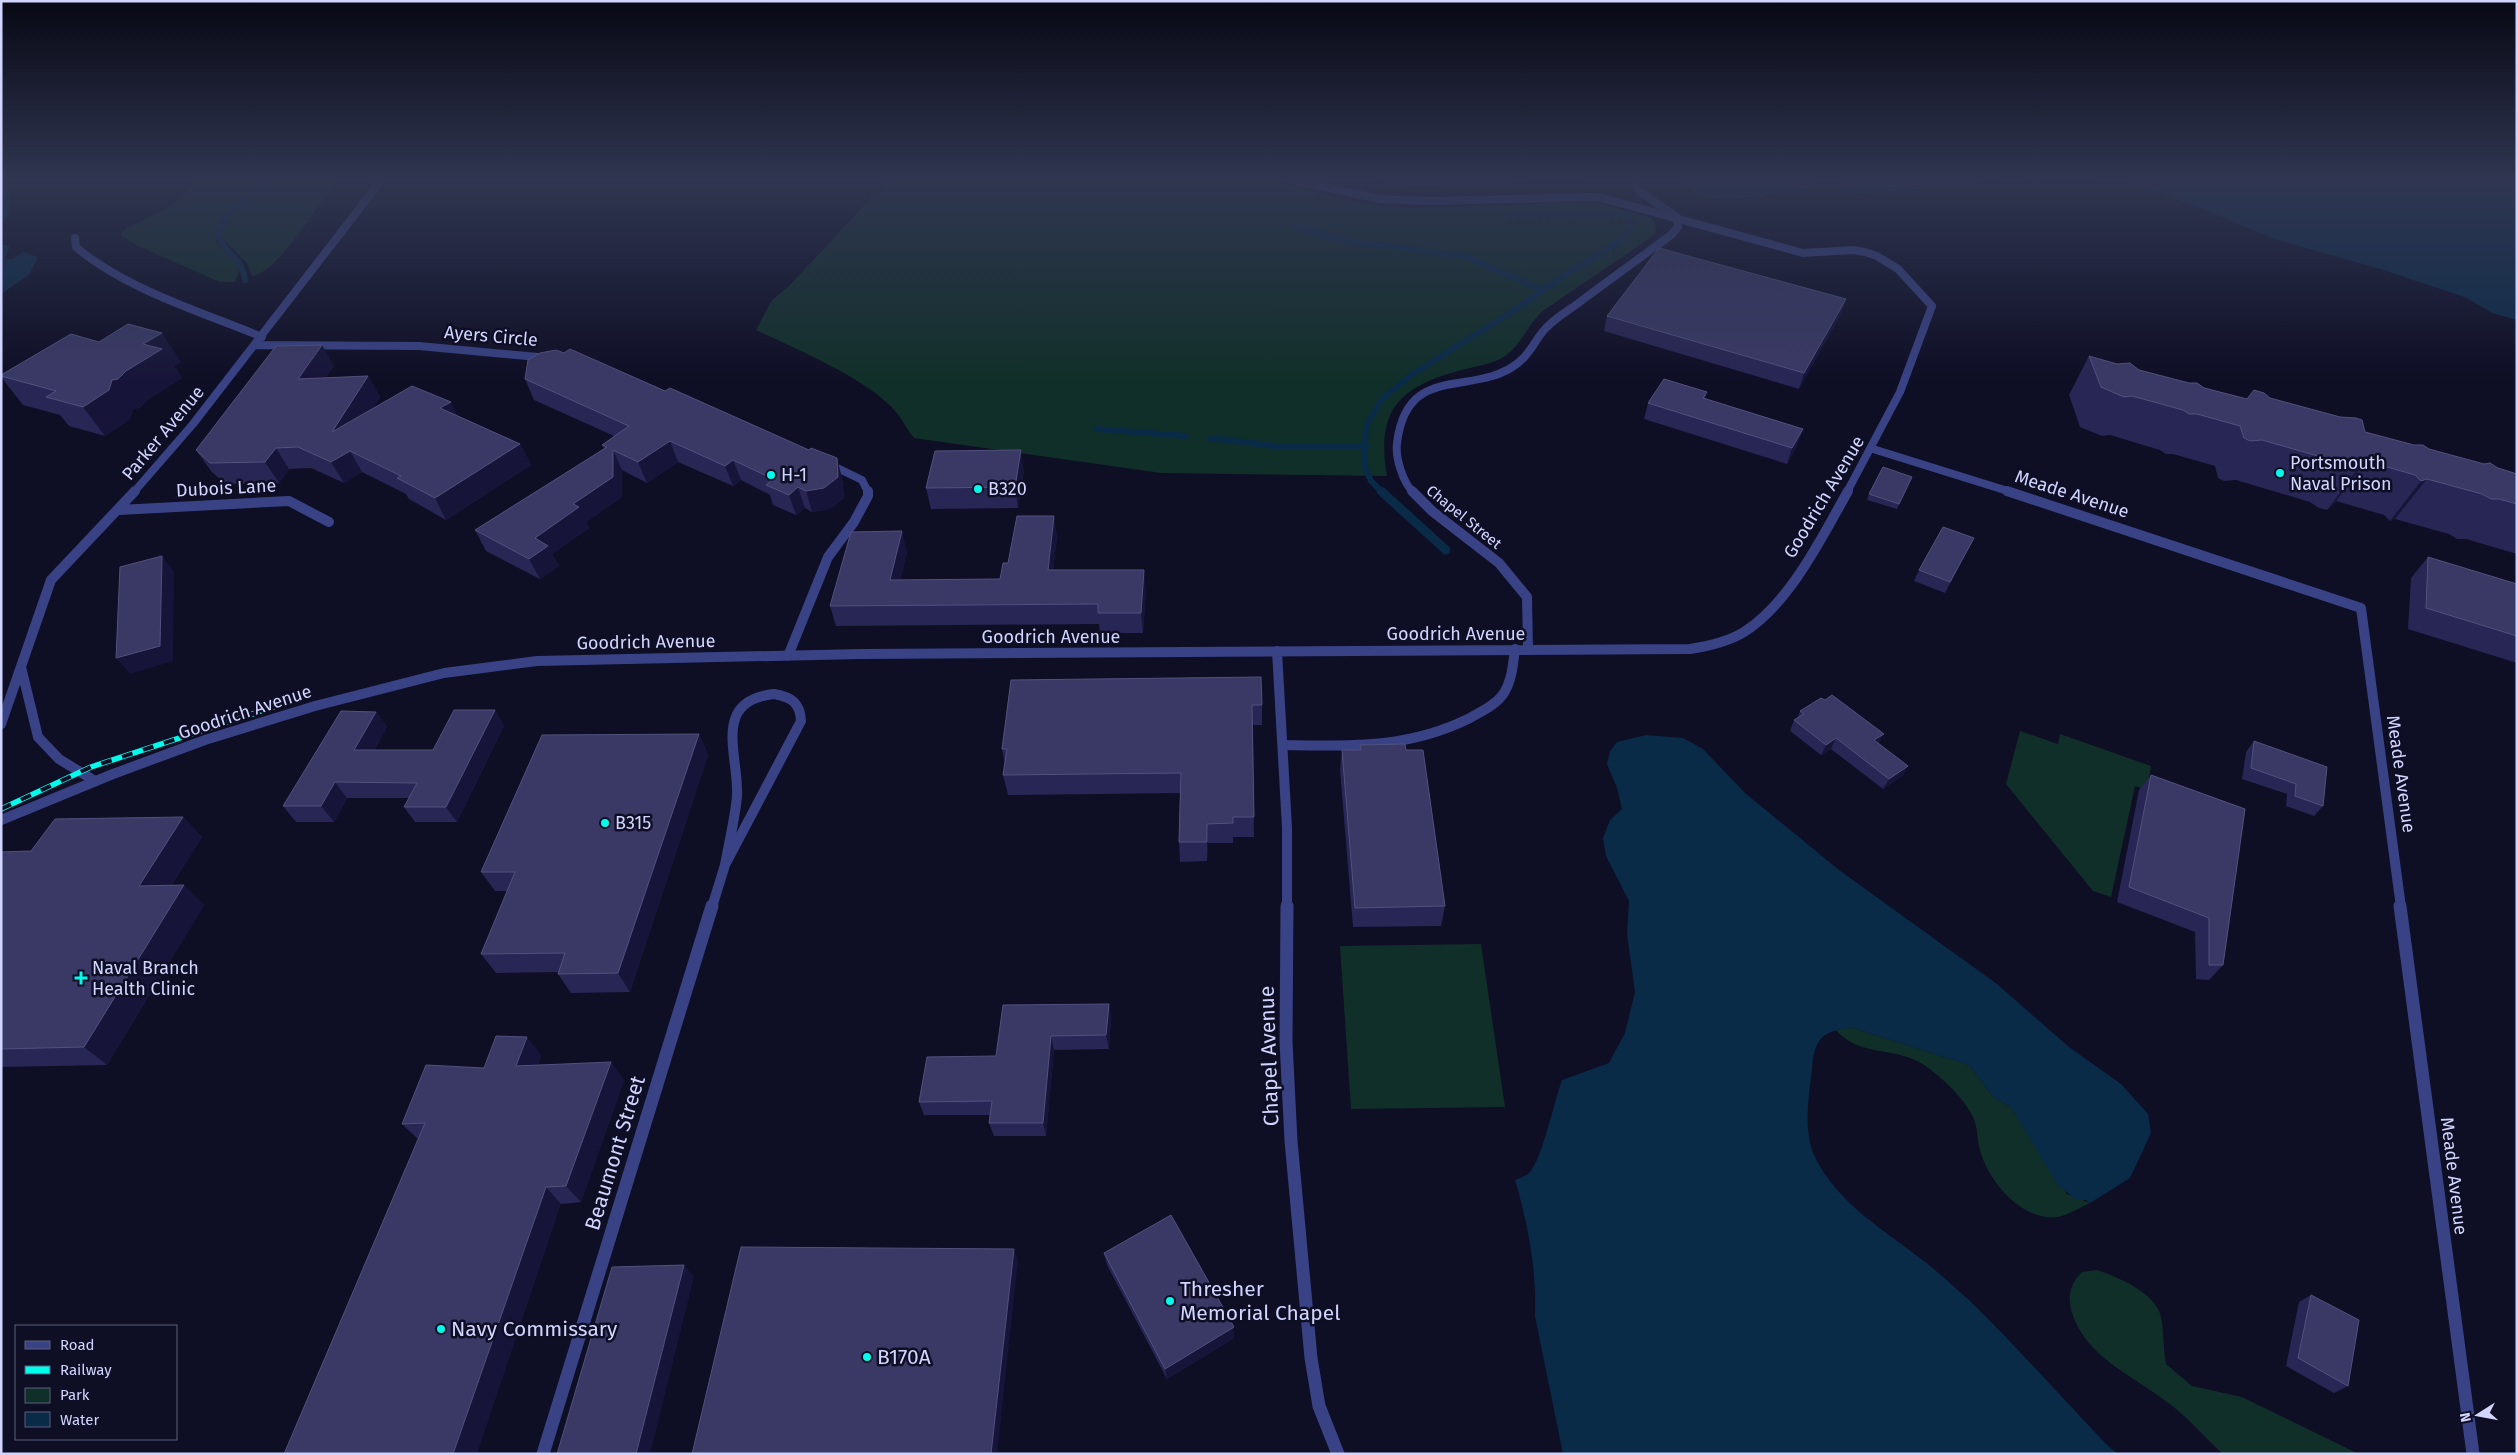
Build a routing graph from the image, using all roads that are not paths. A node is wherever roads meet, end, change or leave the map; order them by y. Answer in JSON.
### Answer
{"nodes":[{"id":1,"x":76,"y":246,"type":"edge"},
{"id":2,"x":331,"y":246,"type":"edge"},
{"id":3,"x":1656,"y":246,"type":"edge"},
{"id":4,"x":1775,"y":246,"type":"edge"},
{"id":5,"x":262,"y":337,"type":"junction"},
{"id":6,"x":255,"y":345,"type":"junction"},
{"id":7,"x":559,"y":358,"type":"edge"},
{"id":8,"x":1873,"y":449,"type":"junction"},
{"id":9,"x":817,"y":459,"type":"edge"},
{"id":10,"x":119,"y":510,"type":"junction"},
{"id":11,"x":329,"y":522,"type":"dead end"},
{"id":12,"x":1528,"y":649,"type":"junction"},
{"id":13,"x":1515,"y":650,"type":"junction"},
{"id":14,"x":1277,"y":651,"type":"junction"},
{"id":15,"x":788,"y":656,"type":"junction"},
{"id":16,"x":21,"y":667,"type":"junction"},
{"id":17,"x":1,"y":724,"type":"edge"},
{"id":18,"x":1283,"y":746,"type":"junction"},
{"id":19,"x":95,"y":781,"type":"junction"},
{"id":20,"x":1,"y":820,"type":"edge"},
{"id":21,"x":725,"y":865,"type":"junction"},
{"id":22,"x":543,"y":1454,"type":"edge"},
{"id":23,"x":1338,"y":1454,"type":"edge"},
{"id":24,"x":2473,"y":1454,"type":"edge"}],
"edges":[{"from":1,"to":5,"type":"street"},
{"from":2,"to":5,"type":"street","name":"Parker Avenue"},
{"from":3,"to":12,"type":"street","name":"Chapel Street"},
{"from":4,"to":8,"type":"street","name":"Goodrich Avenue"},
{"from":5,"to":6,"type":"street","name":"Parker Avenue"},
{"from":6,"to":7,"type":"street","name":"Ayers Circle"},
{"from":6,"to":10,"type":"street","name":"Parker Avenue"},
{"from":8,"to":12,"type":"street","name":"Goodrich Avenue"},
{"from":8,"to":24,"type":"street","name":"Meade Avenue"},
{"from":9,"to":15,"type":"street"},
{"from":10,"to":11,"type":"street","name":"Dubois Lane"},
{"from":10,"to":16,"type":"street","name":"Parker Avenue"},
{"from":12,"to":13,"type":"street","name":"Goodrich Avenue"},
{"from":13,"to":14,"type":"street","name":"Goodrich Avenue"},
{"from":13,"to":18,"type":"street"},
{"from":14,"to":15,"type":"street","name":"Goodrich Avenue"},
{"from":14,"to":18,"type":"street","name":"Chapel Avenue"},
{"from":15,"to":19,"type":"street","name":"Goodrich Avenue"},
{"from":16,"to":17,"type":"street","name":"Parker Avenue"},
{"from":16,"to":19,"type":"street"},
{"from":18,"to":23,"type":"street","name":"Chapel Avenue"},
{"from":19,"to":20,"type":"street","name":"Goodrich Avenue"},
{"from":21,"to":21,"type":"street","name":"Beaumont Street"},
{"from":21,"to":22,"type":"street","name":"Beaumont Street"}]}
